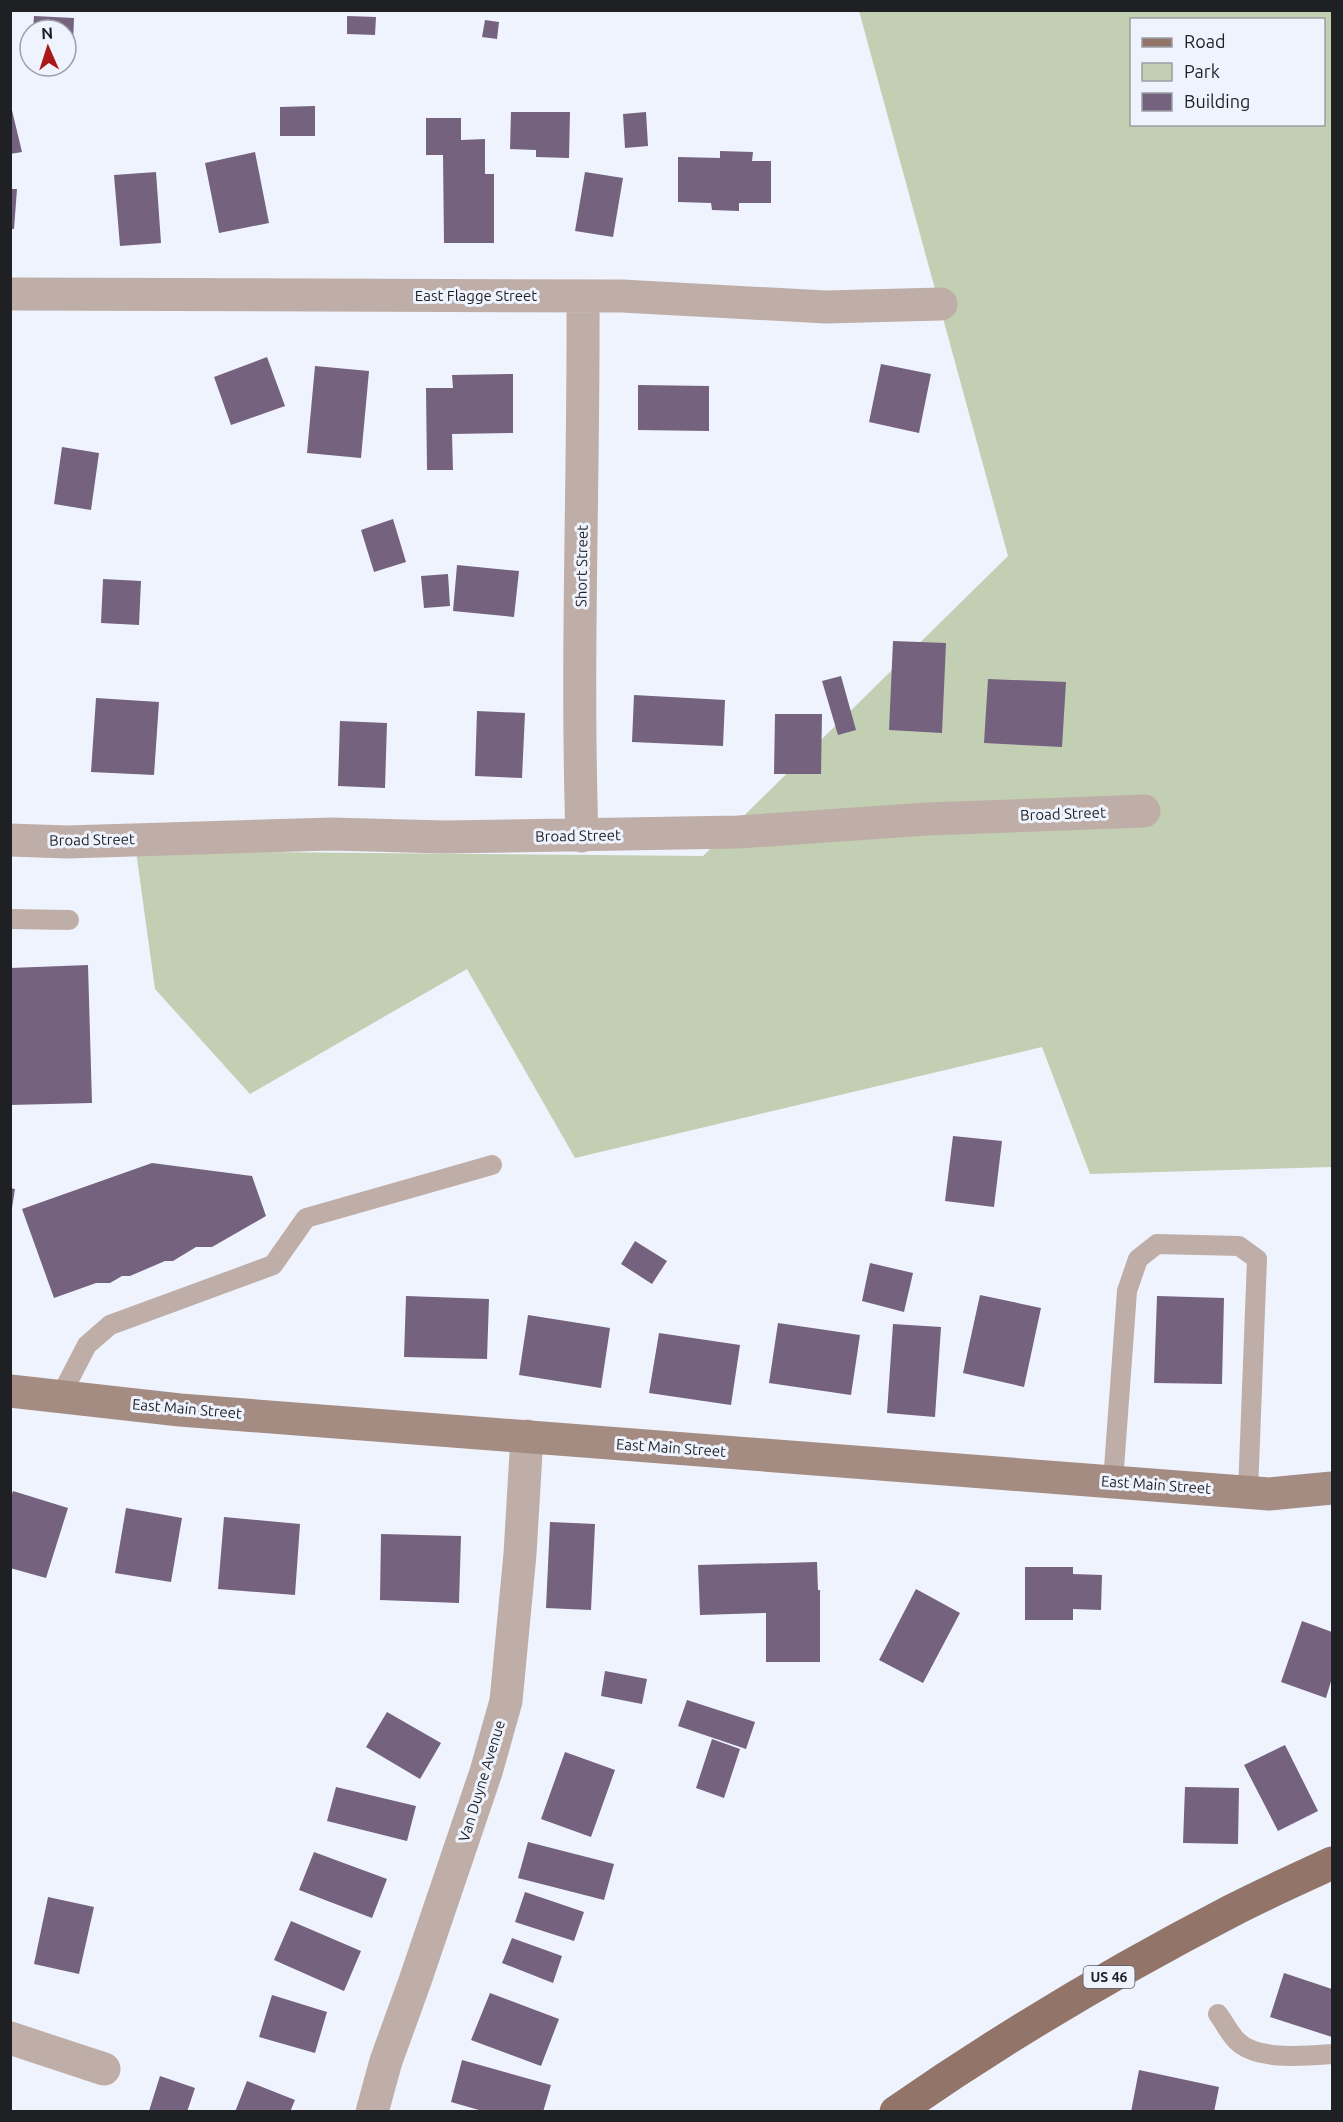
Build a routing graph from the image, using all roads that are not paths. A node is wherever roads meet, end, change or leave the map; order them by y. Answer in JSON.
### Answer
{"nodes":[{"id":1,"x":10,"y":294,"type":"edge"},
{"id":2,"x":583,"y":296,"type":"junction"},
{"id":3,"x":941,"y":304,"type":"dead end"},
{"id":4,"x":1144,"y":811,"type":"dead end"},
{"id":5,"x":582,"y":836,"type":"junction"},
{"id":6,"x":10,"y":840,"type":"edge"},
{"id":7,"x":10,"y":919,"type":"edge"},
{"id":8,"x":69,"y":920,"type":"dead end"},
{"id":9,"x":492,"y":1165,"type":"dead end"},
{"id":10,"x":10,"y":1391,"type":"edge"},
{"id":11,"x":60,"y":1397,"type":"junction"},
{"id":12,"x":527,"y":1436,"type":"junction"},
{"id":13,"x":1113,"y":1482,"type":"junction"},
{"id":14,"x":1332,"y":1488,"type":"edge"},
{"id":15,"x":1248,"y":1492,"type":"junction"},
{"id":16,"x":1332,"y":1863,"type":"edge"},
{"id":17,"x":1218,"y":2014,"type":"dead end"},
{"id":18,"x":10,"y":2038,"type":"edge"},
{"id":19,"x":1332,"y":2054,"type":"edge"},
{"id":20,"x":104,"y":2069,"type":"dead end"},
{"id":21,"x":372,"y":2112,"type":"edge"},
{"id":22,"x":896,"y":2112,"type":"edge"}],
"edges":[{"from":1,"to":2,"type":"street","name":"East Flagge Street"},
{"from":2,"to":3,"type":"street","name":"East Flagge Street"},
{"from":2,"to":5,"type":"street","name":"Short Street"},
{"from":4,"to":5,"type":"street","name":"Broad Street"},
{"from":5,"to":6,"type":"street","name":"Broad Street"},
{"from":7,"to":8,"type":"lane"},
{"from":9,"to":11,"type":"lane"},
{"from":10,"to":11,"type":"street","name":"East Main Street"},
{"from":11,"to":12,"type":"street","name":"East Main Street"},
{"from":12,"to":13,"type":"street","name":"East Main Street"},
{"from":12,"to":21,"type":"street","name":"Van Duyne Avenue"},
{"from":13,"to":15,"type":"street","name":"East Main Street"},
{"from":13,"to":15,"type":"lane"},
{"from":14,"to":15,"type":"street","name":"East Main Street"},
{"from":16,"to":22,"type":"main road","number":"US 46"},
{"from":17,"to":19,"type":"lane"},
{"from":18,"to":20,"type":"street"}]}
